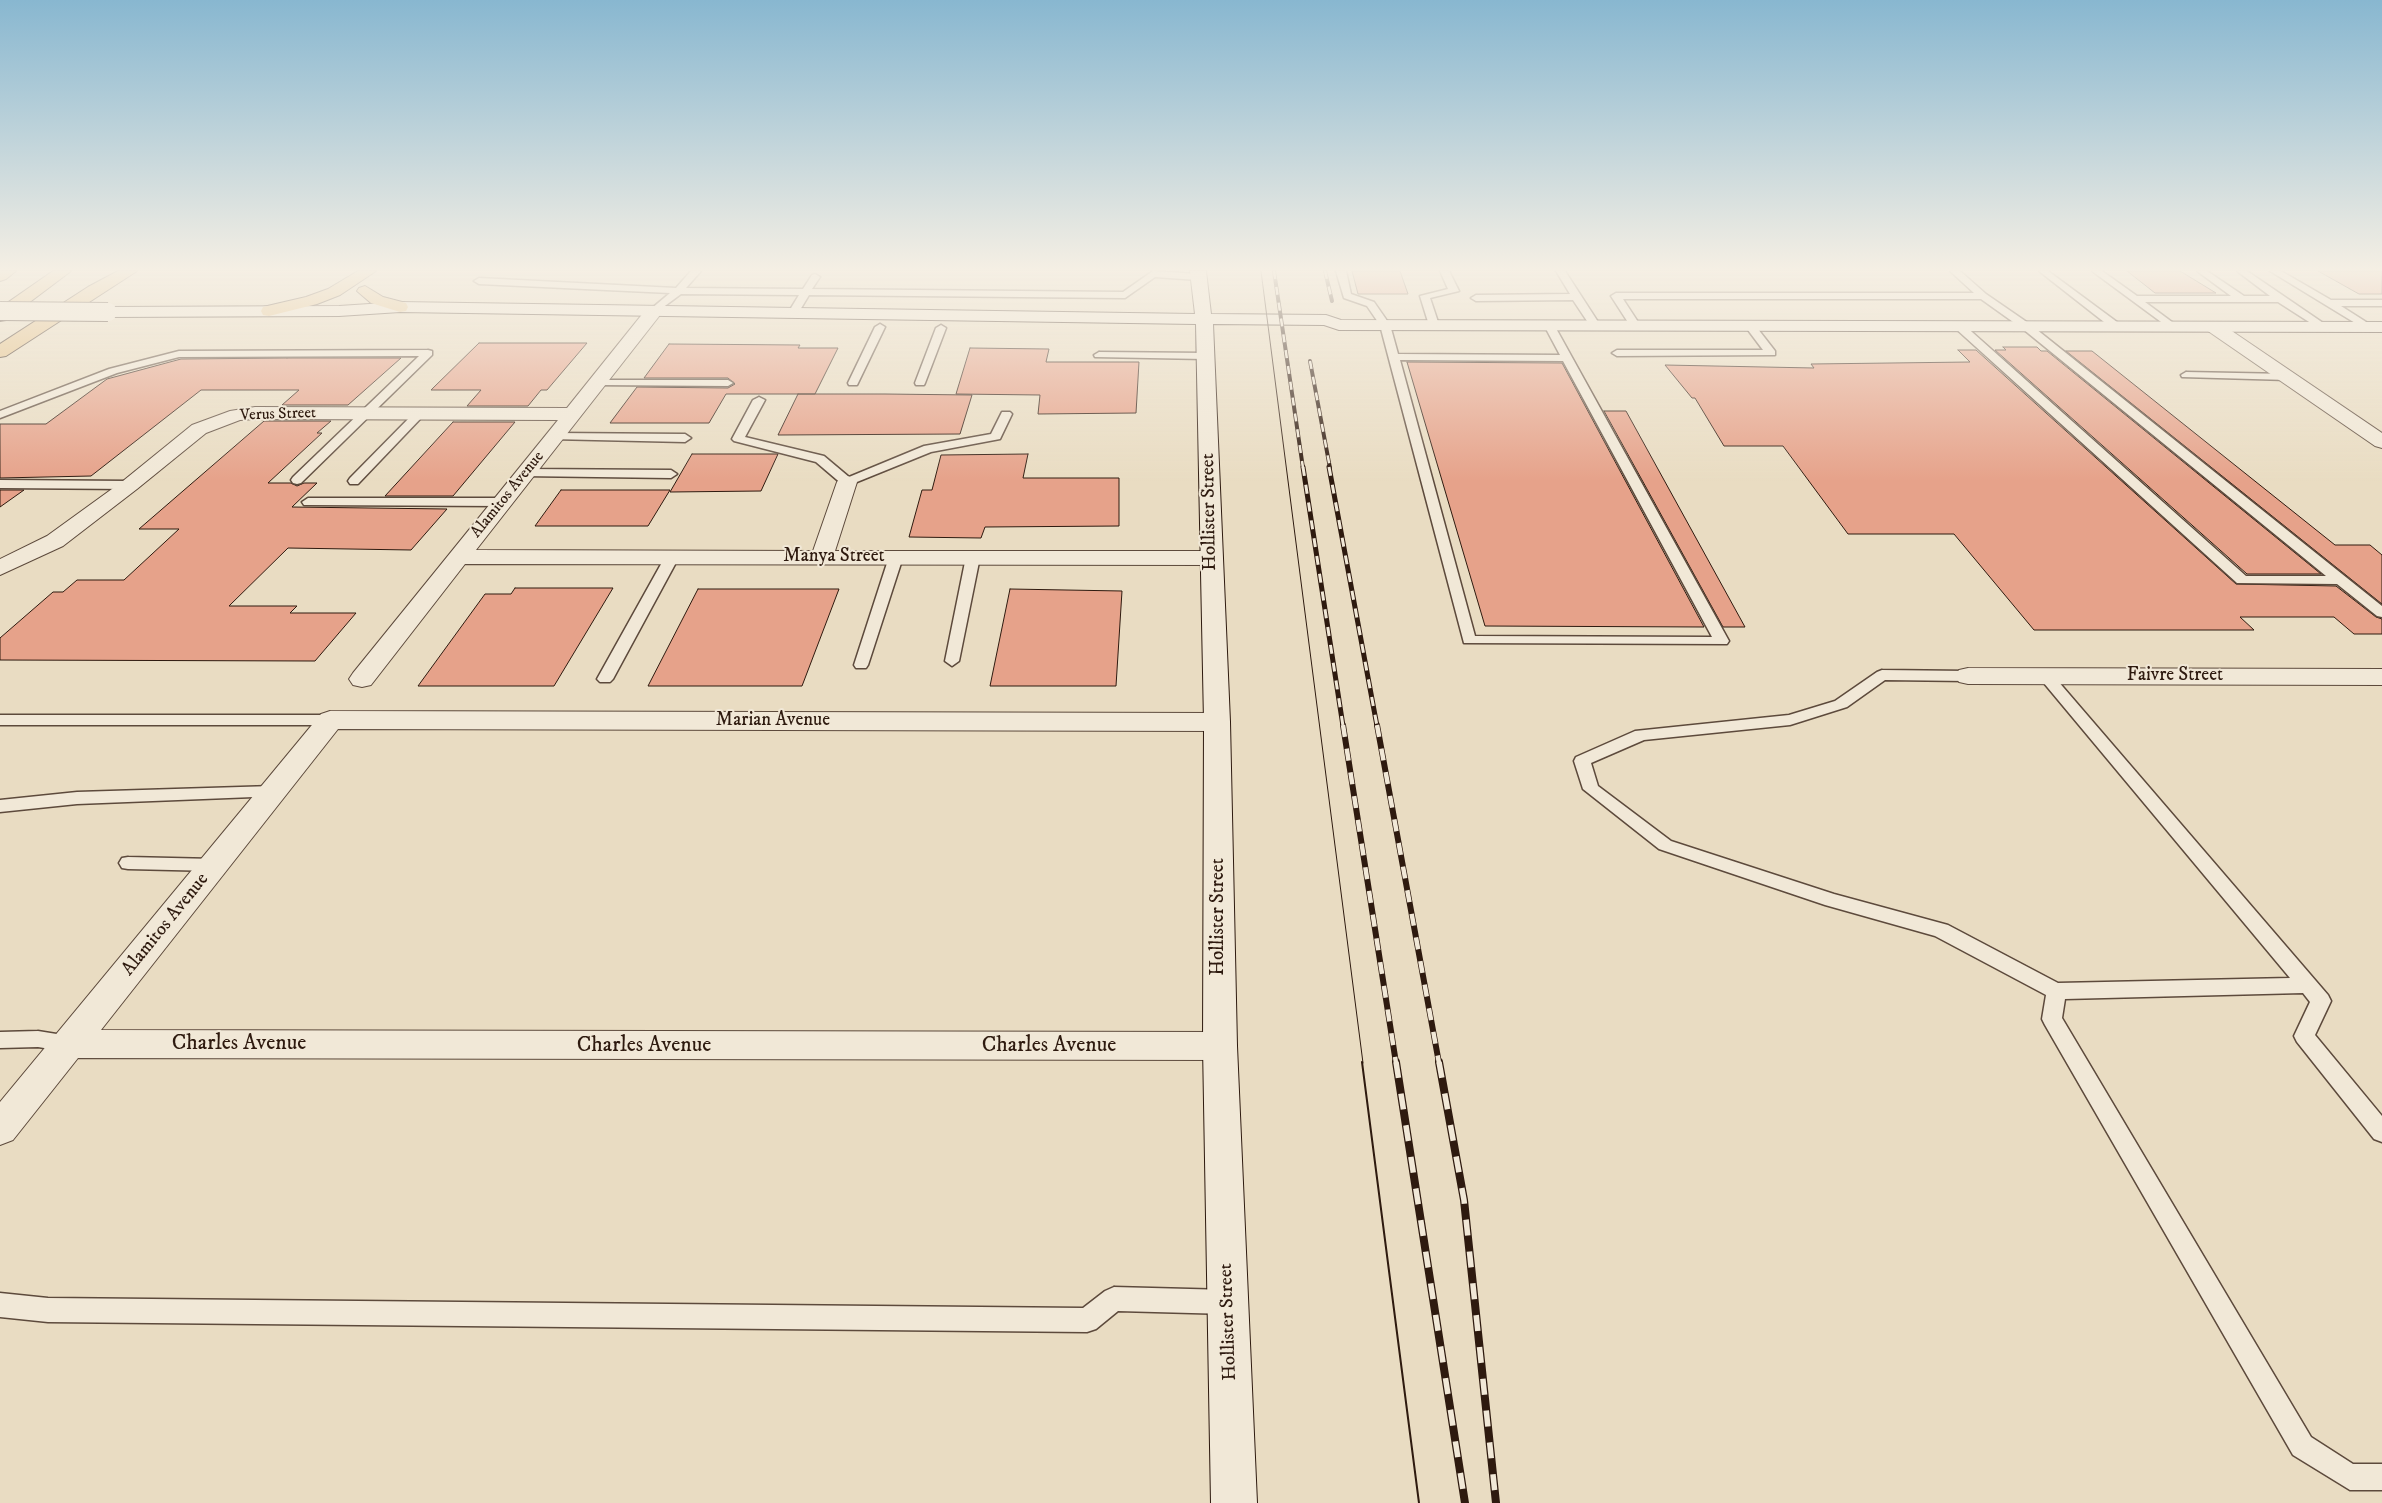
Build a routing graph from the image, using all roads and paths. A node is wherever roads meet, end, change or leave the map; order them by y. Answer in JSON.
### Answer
{"nodes":[{"id":1,"x":17,"y":341,"type":"edge"},
{"id":2,"x":631,"y":341,"type":"edge"},
{"id":3,"x":873,"y":341,"type":"edge"},
{"id":4,"x":936,"y":341,"type":"edge"},
{"id":5,"x":1205,"y":341,"type":"edge"},
{"id":6,"x":1390,"y":341,"type":"edge"},
{"id":7,"x":1557,"y":341,"type":"edge"},
{"id":8,"x":1761,"y":341,"type":"edge"},
{"id":9,"x":1976,"y":341,"type":"edge"},
{"id":10,"x":2045,"y":341,"type":"edge"},
{"id":11,"x":2235,"y":341,"type":"edge"},
{"id":12,"x":0,"y":352,"type":"edge"},
{"id":13,"x":1617,"y":354,"type":"dead end"},
{"id":14,"x":1099,"y":355,"type":"dead end"},
{"id":15,"x":1205,"y":356,"type":"junction"},
{"id":16,"x":1394,"y":357,"type":"junction"},
{"id":17,"x":1566,"y":358,"type":"junction"},
{"id":18,"x":2186,"y":375,"type":"dead end"},
{"id":19,"x":2288,"y":378,"type":"junction"},
{"id":20,"x":598,"y":383,"type":"junction"},
{"id":21,"x":728,"y":383,"type":"dead end"},
{"id":22,"x":854,"y":383,"type":"dead end"},
{"id":23,"x":920,"y":383,"type":"dead end"},
{"id":24,"x":759,"y":400,"type":"dead end"},
{"id":25,"x":367,"y":414,"type":"junction"},
{"id":26,"x":419,"y":414,"type":"junction"},
{"id":27,"x":574,"y":414,"type":"junction"},
{"id":28,"x":1006,"y":414,"type":"dead end"},
{"id":29,"x":0,"y":415,"type":"edge"},
{"id":30,"x":554,"y":437,"type":"junction"},
{"id":31,"x":685,"y":438,"type":"dead end"},
{"id":32,"x":2382,"y":442,"type":"edge"},
{"id":33,"x":526,"y":473,"type":"junction"},
{"id":34,"x":671,"y":474,"type":"dead end"},
{"id":35,"x":297,"y":480,"type":"dead end"},
{"id":36,"x":354,"y":481,"type":"dead end"},
{"id":37,"x":846,"y":482,"type":"junction"},
{"id":38,"x":0,"y":484,"type":"edge"},
{"id":39,"x":130,"y":484,"type":"junction"},
{"id":40,"x":308,"y":502,"type":"dead end"},
{"id":41,"x":503,"y":502,"type":"junction"},
{"id":42,"x":822,"y":556,"type":"junction"},
{"id":43,"x":458,"y":557,"type":"junction"},
{"id":44,"x":672,"y":557,"type":"junction"},
{"id":45,"x":896,"y":557,"type":"junction"},
{"id":46,"x":973,"y":557,"type":"junction"},
{"id":47,"x":1211,"y":558,"type":"junction"},
{"id":48,"x":0,"y":568,"type":"edge"},
{"id":49,"x":2340,"y":580,"type":"junction"},
{"id":50,"x":2382,"y":613,"type":"edge"},
{"id":51,"x":952,"y":661,"type":"dead end"},
{"id":52,"x":860,"y":665,"type":"dead end"},
{"id":53,"x":1968,"y":676,"type":"joint"},
{"id":54,"x":2046,"y":676,"type":"junction"},
{"id":55,"x":2382,"y":677,"type":"edge"},
{"id":56,"x":362,"y":679,"type":"dead end"},
{"id":57,"x":605,"y":679,"type":"dead end"},
{"id":58,"x":0,"y":720,"type":"edge"},
{"id":59,"x":330,"y":720,"type":"junction"},
{"id":60,"x":1217,"y":722,"type":"junction"},
{"id":61,"x":273,"y":792,"type":"junction"},
{"id":62,"x":0,"y":806,"type":"edge"},
{"id":63,"x":128,"y":863,"type":"dead end"},
{"id":64,"x":215,"y":865,"type":"junction"},
{"id":65,"x":2308,"y":985,"type":"junction"},
{"id":66,"x":2056,"y":991,"type":"junction"},
{"id":67,"x":0,"y":1040,"type":"edge"},
{"id":68,"x":69,"y":1044,"type":"junction"},
{"id":69,"x":1220,"y":1046,"type":"junction"},
{"id":70,"x":0,"y":1129,"type":"edge"},
{"id":71,"x":2382,"y":1132,"type":"edge"},
{"id":72,"x":1228,"y":1302,"type":"junction"},
{"id":73,"x":0,"y":1305,"type":"edge"},
{"id":74,"x":2382,"y":1477,"type":"edge"},
{"id":75,"x":1234,"y":1503,"type":"edge"}],
"edges":[{"from":1,"to":12,"type":"highway"},
{"from":2,"to":20,"type":"main road","name":"Alamitos Avenue"},
{"from":3,"to":22,"type":"lane"},
{"from":4,"to":23,"type":"lane"},
{"from":5,"to":15,"type":"main road","name":"Hollister Street"},
{"from":6,"to":16,"type":"lane"},
{"from":7,"to":17,"type":"lane"},
{"from":8,"to":13,"type":"lane"},
{"from":9,"to":49,"type":"lane"},
{"from":10,"to":49,"type":"lane"},
{"from":11,"to":19,"type":"main road"},
{"from":14,"to":15,"type":"lane"},
{"from":15,"to":47,"type":"main road","name":"Hollister Street"},
{"from":16,"to":17,"type":"lane"},
{"from":16,"to":17,"type":"lane"},
{"from":18,"to":19,"type":"lane"},
{"from":19,"to":32,"type":"main road"},
{"from":20,"to":21,"type":"lane"},
{"from":20,"to":27,"type":"main road","name":"Alamitos Avenue"},
{"from":24,"to":37,"type":"lane"},
{"from":25,"to":26,"type":"main road","name":"Verus Street"},
{"from":25,"to":29,"type":"lane"},
{"from":25,"to":35,"type":"lane"},
{"from":25,"to":39,"type":"main road","name":"Verus Street"},
{"from":26,"to":27,"type":"main road","name":"Verus Street"},
{"from":26,"to":36,"type":"lane"},
{"from":27,"to":30,"type":"main road","name":"Alamitos Avenue"},
{"from":28,"to":37,"type":"lane"},
{"from":30,"to":31,"type":"lane"},
{"from":30,"to":33,"type":"main road","name":"Alamitos Avenue"},
{"from":33,"to":34,"type":"lane"},
{"from":33,"to":41,"type":"main road","name":"Alamitos Avenue"},
{"from":37,"to":42,"type":"main road"},
{"from":38,"to":39,"type":"lane"},
{"from":39,"to":48,"type":"main road","name":"Verus Street"},
{"from":40,"to":41,"type":"lane"},
{"from":41,"to":43,"type":"main road","name":"Alamitos Avenue"},
{"from":42,"to":44,"type":"main road","name":"Manya Street"},
{"from":42,"to":45,"type":"main road","name":"Manya Street"},
{"from":43,"to":44,"type":"main road","name":"Manya Street"},
{"from":43,"to":56,"type":"main road","name":"Alamitos Avenue"},
{"from":44,"to":57,"type":"lane"},
{"from":45,"to":46,"type":"main road","name":"Manya Street"},
{"from":45,"to":52,"type":"lane"},
{"from":46,"to":47,"type":"main road","name":"Manya Street"},
{"from":46,"to":51,"type":"lane"},
{"from":47,"to":60,"type":"main road","name":"Hollister Street"},
{"from":49,"to":50,"type":"lane"},
{"from":53,"to":54,"type":"main road","name":"Faivre Street"},
{"from":53,"to":66,"type":"lane"},
{"from":54,"to":55,"type":"main road","name":"Faivre Street"},
{"from":54,"to":65,"type":"lane"},
{"from":58,"to":59,"type":"lane"},
{"from":59,"to":60,"type":"main road","name":"Marian Avenue"},
{"from":59,"to":61,"type":"main road","name":"Alamitos Avenue"},
{"from":60,"to":69,"type":"main road","name":"Hollister Street"},
{"from":61,"to":62,"type":"lane"},
{"from":61,"to":64,"type":"main road","name":"Alamitos Avenue"},
{"from":63,"to":64,"type":"lane"},
{"from":64,"to":68,"type":"main road","name":"Alamitos Avenue"},
{"from":65,"to":66,"type":"lane"},
{"from":65,"to":71,"type":"lane"},
{"from":66,"to":74,"type":"lane"},
{"from":67,"to":68,"type":"lane"},
{"from":68,"to":69,"type":"main road","name":"Charles Avenue"},
{"from":68,"to":70,"type":"main road","name":"Alamitos Avenue"},
{"from":69,"to":72,"type":"main road","name":"Hollister Street"},
{"from":72,"to":73,"type":"lane"},
{"from":72,"to":75,"type":"main road","name":"Hollister Street"}]}
